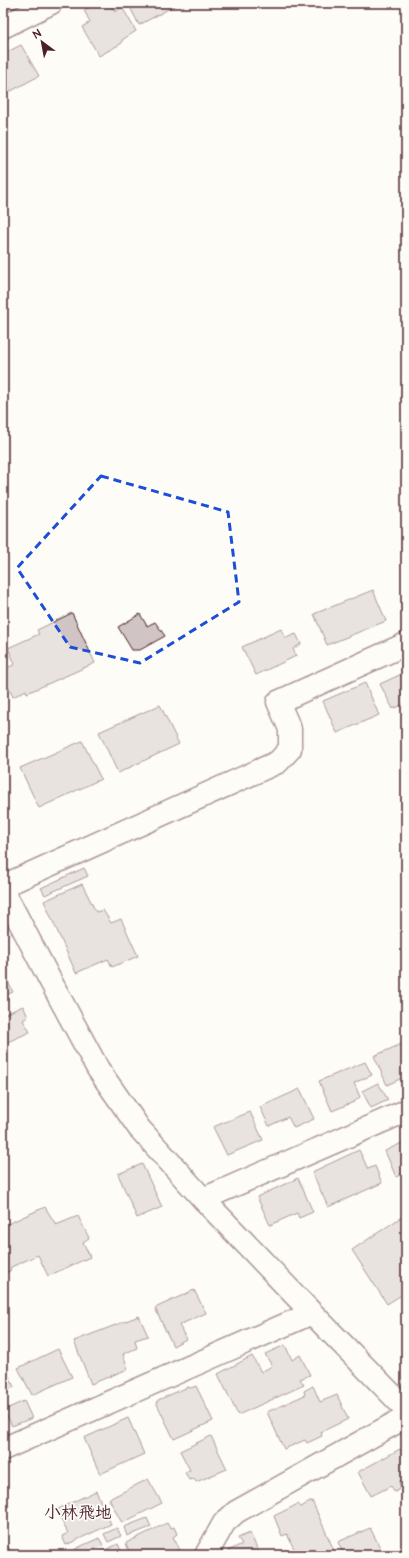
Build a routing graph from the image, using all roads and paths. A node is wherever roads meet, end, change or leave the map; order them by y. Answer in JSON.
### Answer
{"nodes":[{"id":1,"x":51,"y":3,"type":"edge"},
{"id":2,"x":3,"y":27,"type":"edge"},
{"id":3,"x":406,"y":644,"type":"edge"},
{"id":4,"x":3,"y":886,"type":"edge"},
{"id":5,"x":3,"y":890,"type":"edge"},
{"id":6,"x":406,"y":1111,"type":"edge"},
{"id":7,"x":203,"y":1199,"type":"junction"},
{"id":8,"x":312,"y":1314,"type":"junction"},
{"id":9,"x":406,"y":1409,"type":"edge"},
{"id":10,"x":406,"y":1417,"type":"edge"},
{"id":11,"x":3,"y":1449,"type":"edge"},
{"id":12,"x":206,"y":1555,"type":"edge"}],
"edges":[{"from":1,"to":2,"type":"street"},
{"from":3,"to":4,"type":"street"},
{"from":5,"to":7,"type":"street"},
{"from":6,"to":7,"type":"street"},
{"from":7,"to":8,"type":"street"},
{"from":8,"to":9,"type":"street"},
{"from":8,"to":11,"type":"street"},
{"from":10,"to":12,"type":"street"}]}
